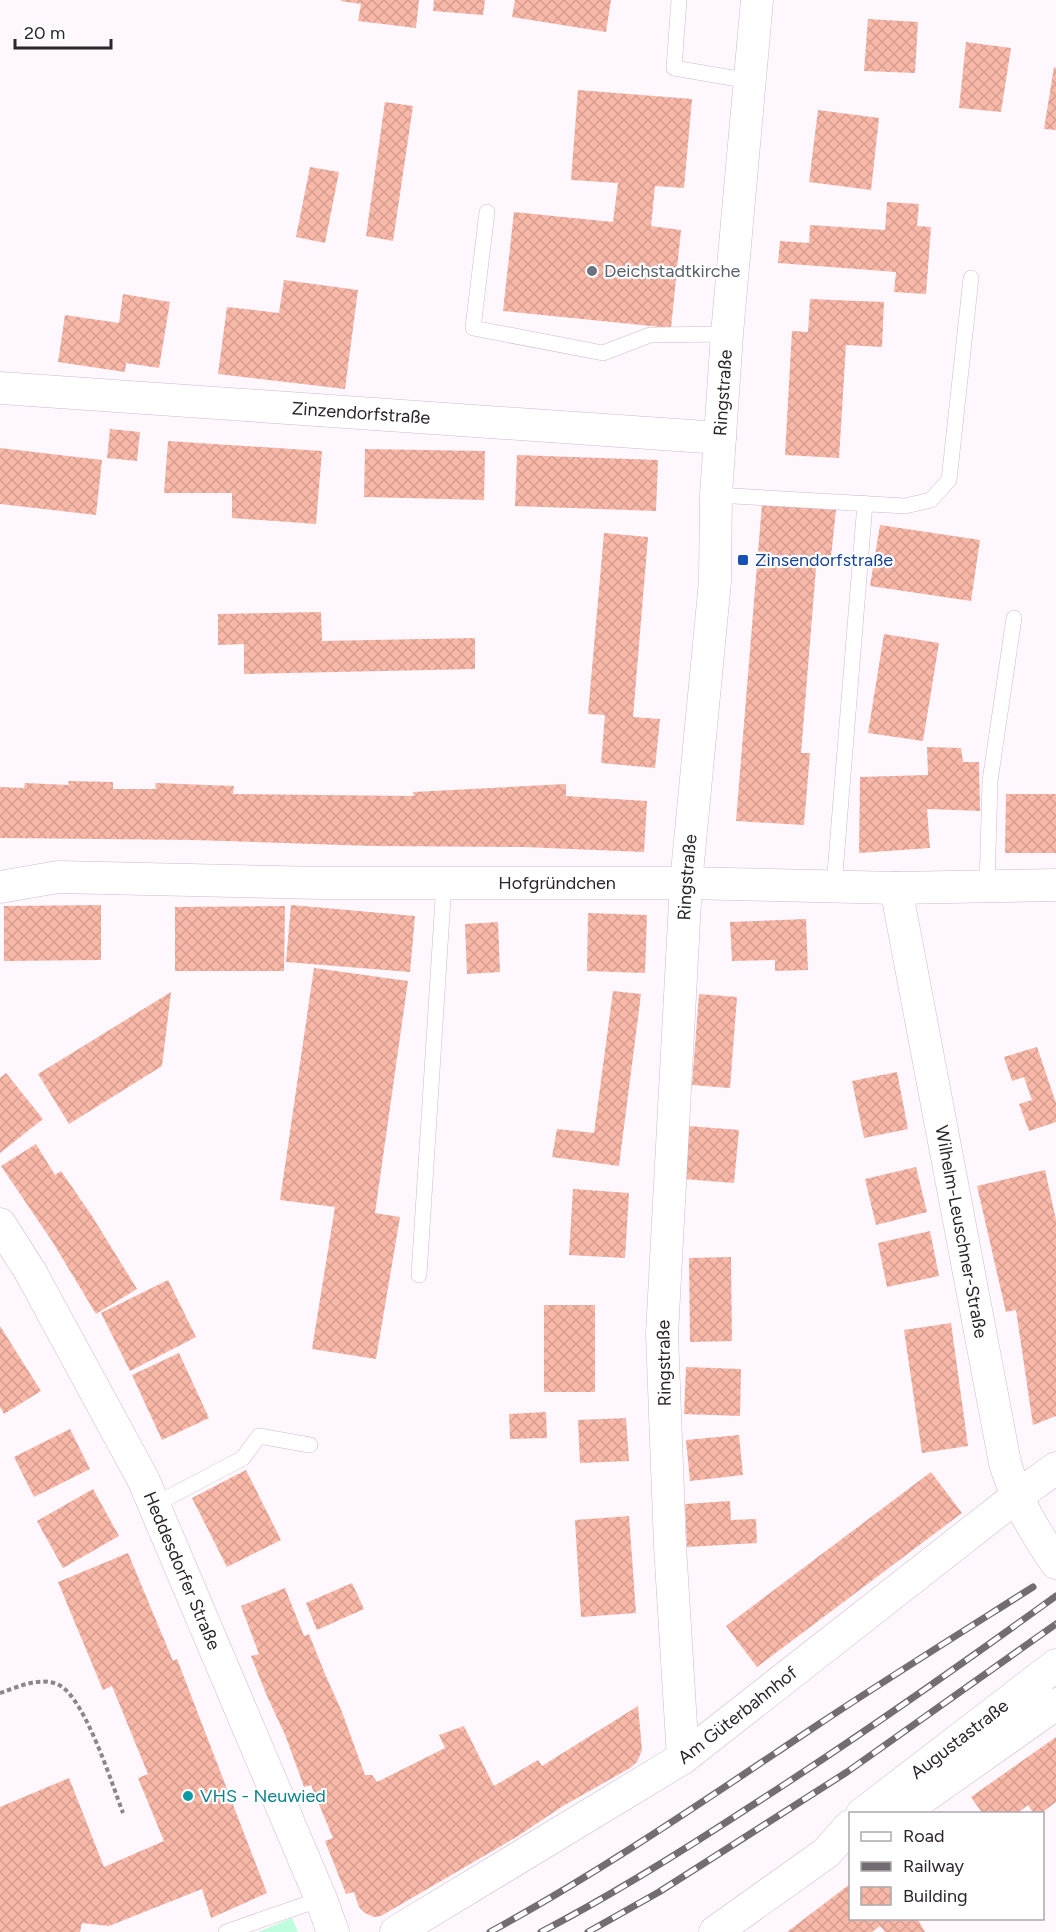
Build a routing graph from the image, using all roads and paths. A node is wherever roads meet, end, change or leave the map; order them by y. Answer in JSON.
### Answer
{"nodes":[{"id":1,"x":679,"y":0,"type":"edge"},
{"id":2,"x":757,"y":0,"type":"edge"},
{"id":3,"x":750,"y":81,"type":"junction"},
{"id":4,"x":486,"y":212,"type":"dead end"},
{"id":5,"x":971,"y":278,"type":"dead end"},
{"id":6,"x":727,"y":334,"type":"junction"},
{"id":7,"x":0,"y":388,"type":"edge"},
{"id":8,"x":720,"y":438,"type":"junction"},
{"id":9,"x":716,"y":495,"type":"junction"},
{"id":10,"x":865,"y":503,"type":"junction"},
{"id":11,"x":1014,"y":618,"type":"dead end"},
{"id":12,"x":0,"y":864,"type":"edge"},
{"id":13,"x":58,"y":877,"type":"junction"},
{"id":14,"x":444,"y":883,"type":"junction"},
{"id":15,"x":686,"y":883,"type":"junction"},
{"id":16,"x":1056,"y":885,"type":"edge"},
{"id":17,"x":834,"y":886,"type":"junction"},
{"id":18,"x":987,"y":886,"type":"junction"},
{"id":19,"x":0,"y":887,"type":"edge"},
{"id":20,"x":896,"y":888,"type":"junction"},
{"id":21,"x":0,"y":1224,"type":"edge"},
{"id":22,"x":419,"y":1275,"type":"dead end"},
{"id":23,"x":310,"y":1445,"type":"dead end"},
{"id":24,"x":1056,"y":1468,"type":"edge"},
{"id":25,"x":1016,"y":1497,"type":"junction"},
{"id":26,"x":154,"y":1505,"type":"junction"},
{"id":27,"x":1056,"y":1563,"type":"edge"},
{"id":28,"x":1056,"y":1665,"type":"edge"},
{"id":29,"x":0,"y":1693,"type":"edge"},
{"id":30,"x":1056,"y":1704,"type":"edge"},
{"id":31,"x":683,"y":1758,"type":"junction"},
{"id":32,"x":865,"y":1812,"type":"edge"},
{"id":33,"x":903,"y":1812,"type":"edge"},
{"id":34,"x":123,"y":1813,"type":"dead end"},
{"id":35,"x":849,"y":1828,"type":"edge"},
{"id":36,"x":838,"y":1848,"type":"edge"},
{"id":37,"x":321,"y":1899,"type":"junction"},
{"id":38,"x":226,"y":1932,"type":"edge"},
{"id":39,"x":333,"y":1932,"type":"edge"},
{"id":40,"x":396,"y":1932,"type":"edge"},
{"id":41,"x":715,"y":1932,"type":"edge"}],
"edges":[{"from":1,"to":3,"type":"lane"},
{"from":2,"to":3,"type":"street","name":"Ringstraße"},
{"from":3,"to":6,"type":"street","name":"Ringstraße"},
{"from":4,"to":6,"type":"lane"},
{"from":5,"to":10,"type":"lane"},
{"from":6,"to":8,"type":"street","name":"Ringstraße"},
{"from":7,"to":8,"type":"street","name":"Zinzendorfstraße"},
{"from":8,"to":9,"type":"street","name":"Ringstraße"},
{"from":9,"to":10,"type":"lane"},
{"from":9,"to":15,"type":"street","name":"Ringstraße"},
{"from":10,"to":17,"type":"lane"},
{"from":11,"to":18,"type":"lane"},
{"from":12,"to":13,"type":"street","name":"Hofgründchen"},
{"from":13,"to":14,"type":"street","name":"Hofgründchen"},
{"from":13,"to":19,"type":"street","name":"Hofgründchen"},
{"from":14,"to":15,"type":"street","name":"Hofgründchen"},
{"from":14,"to":22,"type":"lane"},
{"from":15,"to":17,"type":"street","name":"Hofgründchen"},
{"from":15,"to":31,"type":"street","name":"Ringstraße"},
{"from":16,"to":18,"type":"street","name":"Hofgründchen"},
{"from":17,"to":20,"type":"street","name":"Hofgründchen"},
{"from":18,"to":20,"type":"street","name":"Hofgründchen"},
{"from":20,"to":25,"type":"street","name":"Wilhelm-Leuschner-Straße"},
{"from":21,"to":26,"type":"street","name":"Heddesdorfer Straße"},
{"from":23,"to":26,"type":"lane"},
{"from":24,"to":25,"type":"street","name":"Am Güterbahnhof"},
{"from":25,"to":27,"type":"street","name":"Wilhelm-Leuschner-Straße"},
{"from":25,"to":31,"type":"street","name":"Am Güterbahnhof"},
{"from":26,"to":37,"type":"street","name":"Heddesdorfer Straße"},
{"from":28,"to":32,"type":"street","name":"Augustastraße"},
{"from":29,"to":34,"type":"path"},
{"from":30,"to":33,"type":"street","name":"Augustastraße"},
{"from":31,"to":40,"type":"street","name":"Am Güterbahnhof"},
{"from":35,"to":36,"type":"street"},
{"from":36,"to":41,"type":"street"},
{"from":37,"to":38,"type":"lane"},
{"from":37,"to":39,"type":"street","name":"Heddesdorfer Straße"}]}
